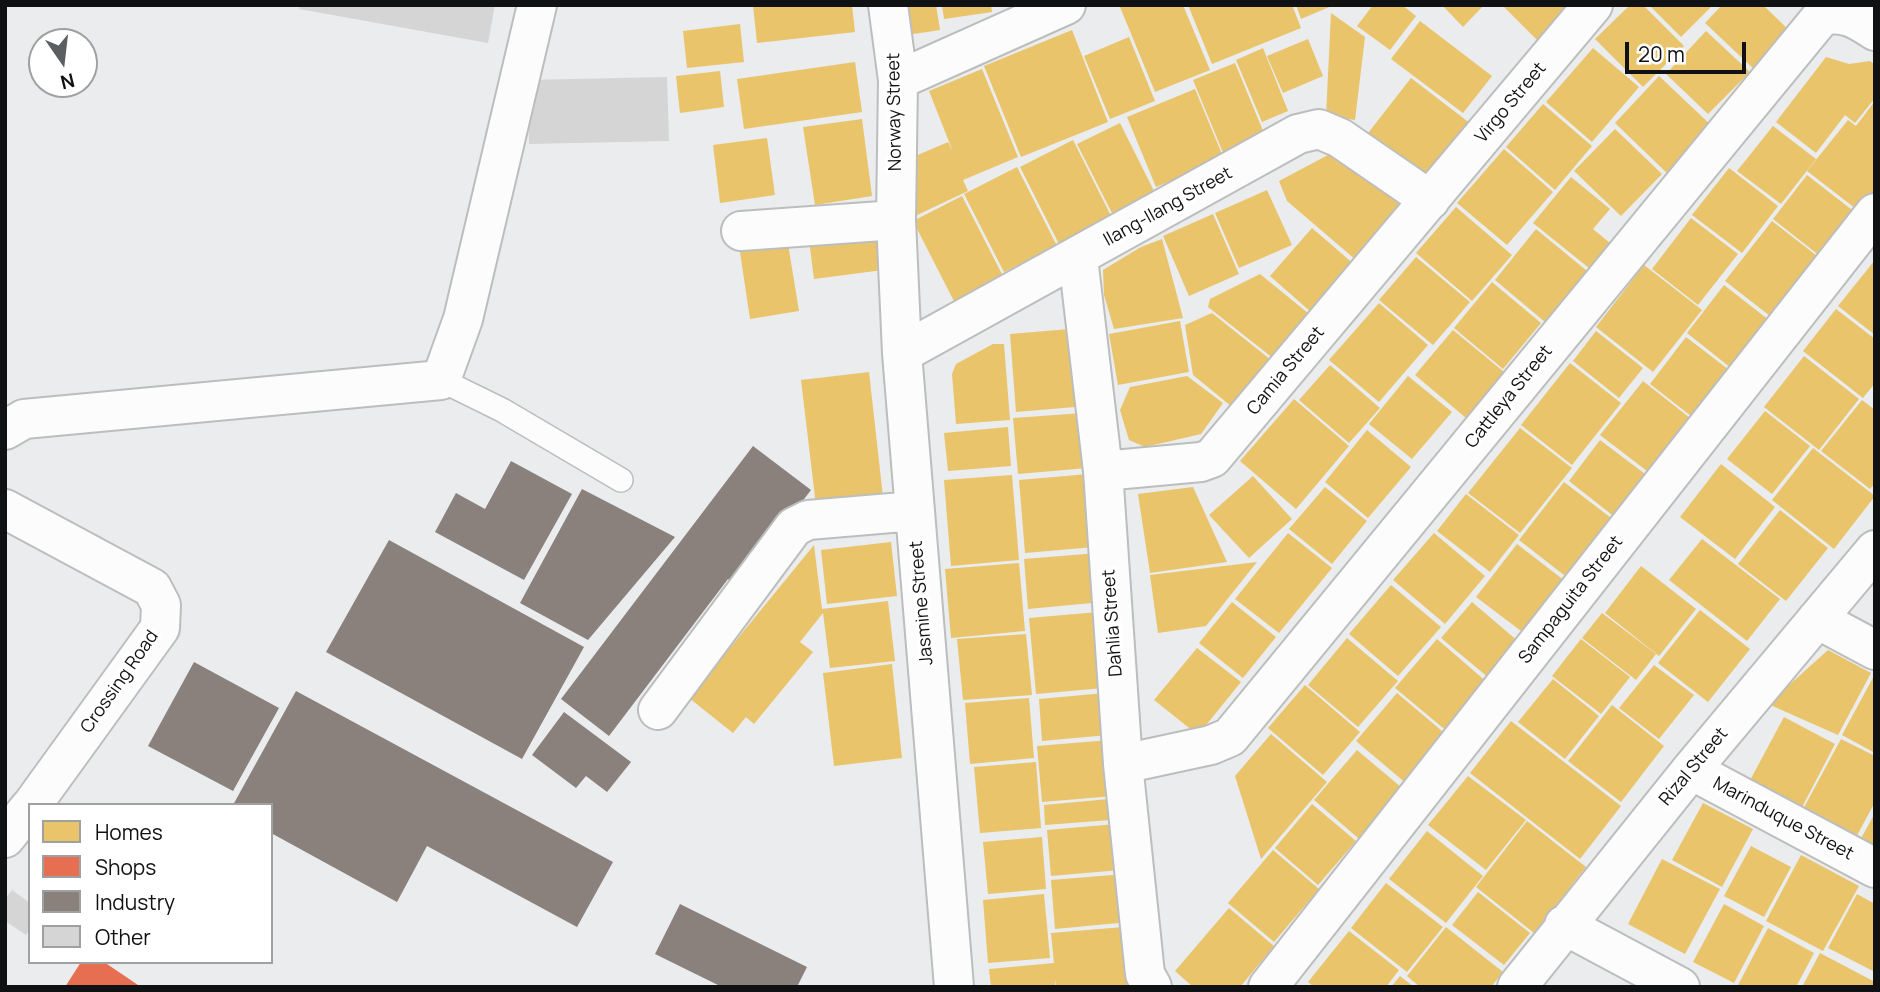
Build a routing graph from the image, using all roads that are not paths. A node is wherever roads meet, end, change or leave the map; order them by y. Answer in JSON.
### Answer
{"nodes":[{"id":1,"x":537,"y":5,"type":"edge"},
{"id":2,"x":888,"y":5,"type":"edge"},
{"id":3,"x":1066,"y":5,"type":"edge"},
{"id":4,"x":1593,"y":5,"type":"edge"},
{"id":5,"x":1875,"y":31,"type":"edge"},
{"id":6,"x":898,"y":80,"type":"junction"},
{"id":7,"x":1430,"y":200,"type":"junction"},
{"id":8,"x":1875,"y":213,"type":"edge"},
{"id":9,"x":896,"y":220,"type":"junction"},
{"id":10,"x":741,"y":231,"type":"dead end"},
{"id":11,"x":1078,"y":258,"type":"junction"},
{"id":12,"x":902,"y":353,"type":"junction"},
{"id":13,"x":441,"y":380,"type":"junction"},
{"id":14,"x":5,"y":429,"type":"edge"},
{"id":15,"x":1103,"y":471,"type":"junction"},
{"id":16,"x":621,"y":480,"type":"dead end"},
{"id":17,"x":5,"y":509,"type":"edge"},
{"id":18,"x":915,"y":511,"type":"junction"},
{"id":19,"x":1875,"y":550,"type":"edge"},
{"id":20,"x":1817,"y":619,"type":"junction"},
{"id":21,"x":1875,"y":650,"type":"edge"},
{"id":22,"x":658,"y":710,"type":"dead end"},
{"id":23,"x":1124,"y":764,"type":"junction"},
{"id":24,"x":1691,"y":770,"type":"junction"},
{"id":25,"x":33,"y":803,"type":"edge"},
{"id":26,"x":28,"y":810,"type":"edge"},
{"id":27,"x":5,"y":838,"type":"edge"},
{"id":28,"x":1875,"y":867,"type":"edge"},
{"id":29,"x":1564,"y":925,"type":"junction"},
{"id":30,"x":954,"y":987,"type":"edge"},
{"id":31,"x":1152,"y":987,"type":"edge"},
{"id":32,"x":1268,"y":987,"type":"edge"},
{"id":33,"x":1517,"y":987,"type":"edge"},
{"id":34,"x":1680,"y":987,"type":"edge"}],
"edges":[{"from":1,"to":13,"type":"street"},
{"from":2,"to":6,"type":"street","name":"Norway Street"},
{"from":3,"to":6,"type":"street"},
{"from":4,"to":7,"type":"street","name":"Virgo Street"},
{"from":5,"to":23,"type":"street","name":"Cattleya Street"},
{"from":6,"to":9,"type":"street","name":"Norway Street"},
{"from":7,"to":11,"type":"street","name":"Ilang-Ilang Street"},
{"from":7,"to":15,"type":"street","name":"Camia Street"},
{"from":8,"to":32,"type":"street","name":"Sampaguita Street"},
{"from":9,"to":10,"type":"street"},
{"from":9,"to":12,"type":"street","name":"Jasmine Street"},
{"from":11,"to":12,"type":"street","name":"Ilang-Ilang Street"},
{"from":11,"to":15,"type":"street","name":"Dahlia Street"},
{"from":12,"to":18,"type":"street","name":"Jasmine Street"},
{"from":13,"to":14,"type":"street"},
{"from":13,"to":16,"type":"lane"},
{"from":15,"to":23,"type":"street","name":"Dahlia Street"},
{"from":17,"to":25,"type":"street","name":"Crossing Road"},
{"from":18,"to":22,"type":"street"},
{"from":18,"to":30,"type":"street","name":"Jasmine Street"},
{"from":19,"to":20,"type":"street","name":"Rizal Street"},
{"from":20,"to":21,"type":"street"},
{"from":20,"to":24,"type":"street","name":"Rizal Street"},
{"from":23,"to":31,"type":"street","name":"Dahlia Street"},
{"from":24,"to":28,"type":"street","name":"Marinduque Street"},
{"from":24,"to":29,"type":"street","name":"Rizal Street"},
{"from":26,"to":27,"type":"street","name":"Crossing Road"},
{"from":29,"to":33,"type":"street","name":"Rizal Street"},
{"from":29,"to":34,"type":"street"}]}
